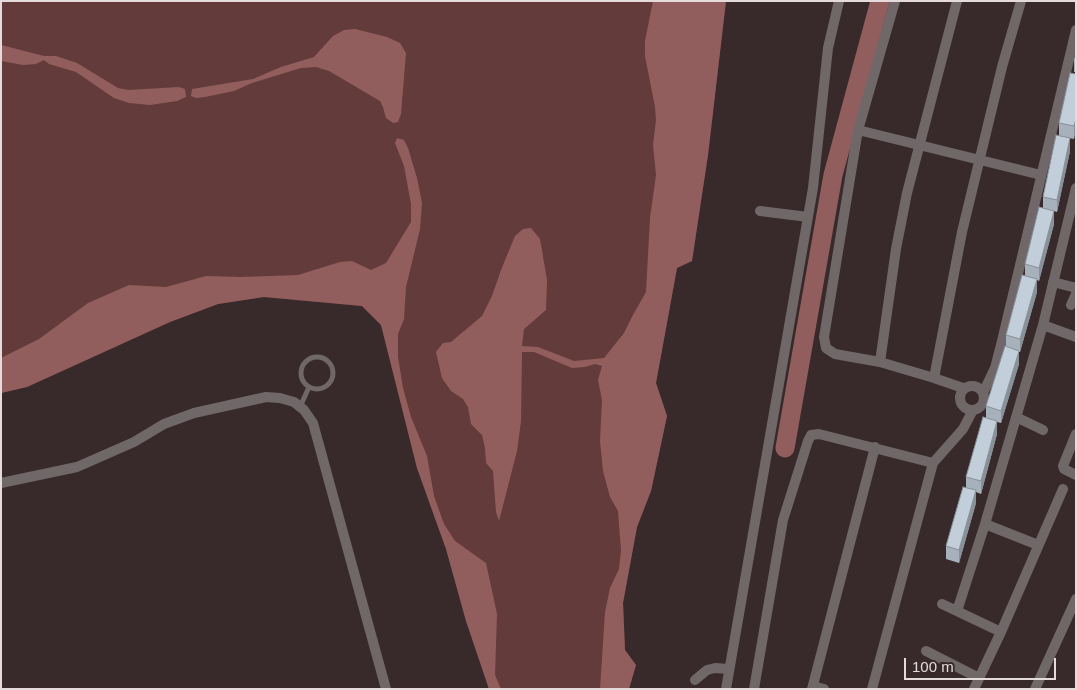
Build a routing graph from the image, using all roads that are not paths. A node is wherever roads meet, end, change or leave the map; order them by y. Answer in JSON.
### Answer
{"nodes":[{"id":1,"x":839,"y":1,"type":"edge"},
{"id":2,"x":895,"y":1,"type":"edge"},
{"id":3,"x":957,"y":1,"type":"edge"},
{"id":4,"x":1021,"y":1,"type":"edge"},
{"id":5,"x":1076,"y":30,"type":"edge"},
{"id":6,"x":858,"y":130,"type":"junction"},
{"id":7,"x":919,"y":145,"type":"junction"},
{"id":8,"x":980,"y":160,"type":"junction"},
{"id":9,"x":1041,"y":175,"type":"junction"},
{"id":10,"x":1076,"y":188,"type":"edge"},
{"id":11,"x":760,"y":211,"type":"dead end"},
{"id":12,"x":808,"y":217,"type":"junction"},
{"id":13,"x":1053,"y":282,"type":"junction"},
{"id":14,"x":1076,"y":288,"type":"edge"},
{"id":15,"x":1076,"y":294,"type":"edge"},
{"id":16,"x":1071,"y":305,"type":"dead end"},
{"id":17,"x":1043,"y":325,"type":"junction"},
{"id":18,"x":1076,"y":337,"type":"edge"},
{"id":19,"x":880,"y":362,"type":"junction"},
{"id":20,"x":934,"y":378,"type":"junction"},
{"id":21,"x":309,"y":387,"type":"junction"},
{"id":22,"x":963,"y":388,"type":"junction"},
{"id":23,"x":983,"y":393,"type":"junction"},
{"id":24,"x":300,"y":406,"type":"junction"},
{"id":25,"x":973,"y":410,"type":"junction"},
{"id":26,"x":1016,"y":417,"type":"junction"},
{"id":27,"x":1043,"y":430,"type":"dead end"},
{"id":28,"x":1076,"y":434,"type":"edge"},
{"id":29,"x":875,"y":447,"type":"junction"},
{"id":30,"x":933,"y":463,"type":"junction"},
{"id":31,"x":1076,"y":475,"type":"edge"},
{"id":32,"x":1,"y":483,"type":"edge"},
{"id":33,"x":1063,"y":489,"type":"dead end"},
{"id":34,"x":984,"y":524,"type":"junction"},
{"id":35,"x":1038,"y":546,"type":"junction"},
{"id":36,"x":1076,"y":599,"type":"edge"},
{"id":37,"x":942,"y":604,"type":"dead end"},
{"id":38,"x":957,"y":611,"type":"junction"},
{"id":39,"x":1001,"y":632,"type":"junction"},
{"id":40,"x":926,"y":651,"type":"dead end"},
{"id":41,"x":729,"y":669,"type":"junction"},
{"id":42,"x":979,"y":678,"type":"junction"},
{"id":43,"x":694,"y":680,"type":"dead end"},
{"id":44,"x":812,"y":687,"type":"edge"},
{"id":45,"x":386,"y":689,"type":"edge"},
{"id":46,"x":726,"y":689,"type":"edge"},
{"id":47,"x":754,"y":689,"type":"edge"},
{"id":48,"x":824,"y":689,"type":"edge"},
{"id":49,"x":872,"y":689,"type":"edge"},
{"id":50,"x":974,"y":689,"type":"edge"},
{"id":51,"x":1035,"y":689,"type":"edge"}],
"edges":[{"from":1,"to":12,"type":"street"},
{"from":2,"to":6,"type":"street"},
{"from":3,"to":7,"type":"street"},
{"from":4,"to":8,"type":"street"},
{"from":5,"to":9,"type":"street"},
{"from":6,"to":7,"type":"street"},
{"from":6,"to":19,"type":"street"},
{"from":7,"to":8,"type":"street"},
{"from":7,"to":19,"type":"street"},
{"from":8,"to":9,"type":"street"},
{"from":8,"to":20,"type":"street"},
{"from":9,"to":23,"type":"street"},
{"from":10,"to":13,"type":"street"},
{"from":11,"to":12,"type":"street"},
{"from":12,"to":41,"type":"street"},
{"from":13,"to":14,"type":"street"},
{"from":13,"to":17,"type":"street"},
{"from":15,"to":16,"type":"street"},
{"from":17,"to":18,"type":"street"},
{"from":17,"to":26,"type":"street"},
{"from":19,"to":20,"type":"street"},
{"from":20,"to":22,"type":"street"},
{"from":21,"to":21,"type":"lane"},
{"from":21,"to":24,"type":"lane"},
{"from":22,"to":23,"type":"street"},
{"from":22,"to":25,"type":"street"},
{"from":23,"to":25,"type":"street"},
{"from":24,"to":32,"type":"street"},
{"from":24,"to":45,"type":"street"},
{"from":25,"to":30,"type":"street"},
{"from":26,"to":27,"type":"street"},
{"from":26,"to":34,"type":"street"},
{"from":28,"to":31,"type":"street"},
{"from":29,"to":30,"type":"street"},
{"from":29,"to":44,"type":"street"},
{"from":29,"to":47,"type":"street"},
{"from":30,"to":49,"type":"street"},
{"from":33,"to":35,"type":"street"},
{"from":34,"to":35,"type":"street"},
{"from":34,"to":38,"type":"street"},
{"from":35,"to":39,"type":"street"},
{"from":36,"to":51,"type":"street"},
{"from":37,"to":38,"type":"street"},
{"from":38,"to":39,"type":"street"},
{"from":39,"to":42,"type":"street"},
{"from":40,"to":42,"type":"street"},
{"from":41,"to":43,"type":"street"},
{"from":41,"to":46,"type":"street"},
{"from":42,"to":50,"type":"street"},
{"from":44,"to":48,"type":"street"}]}
